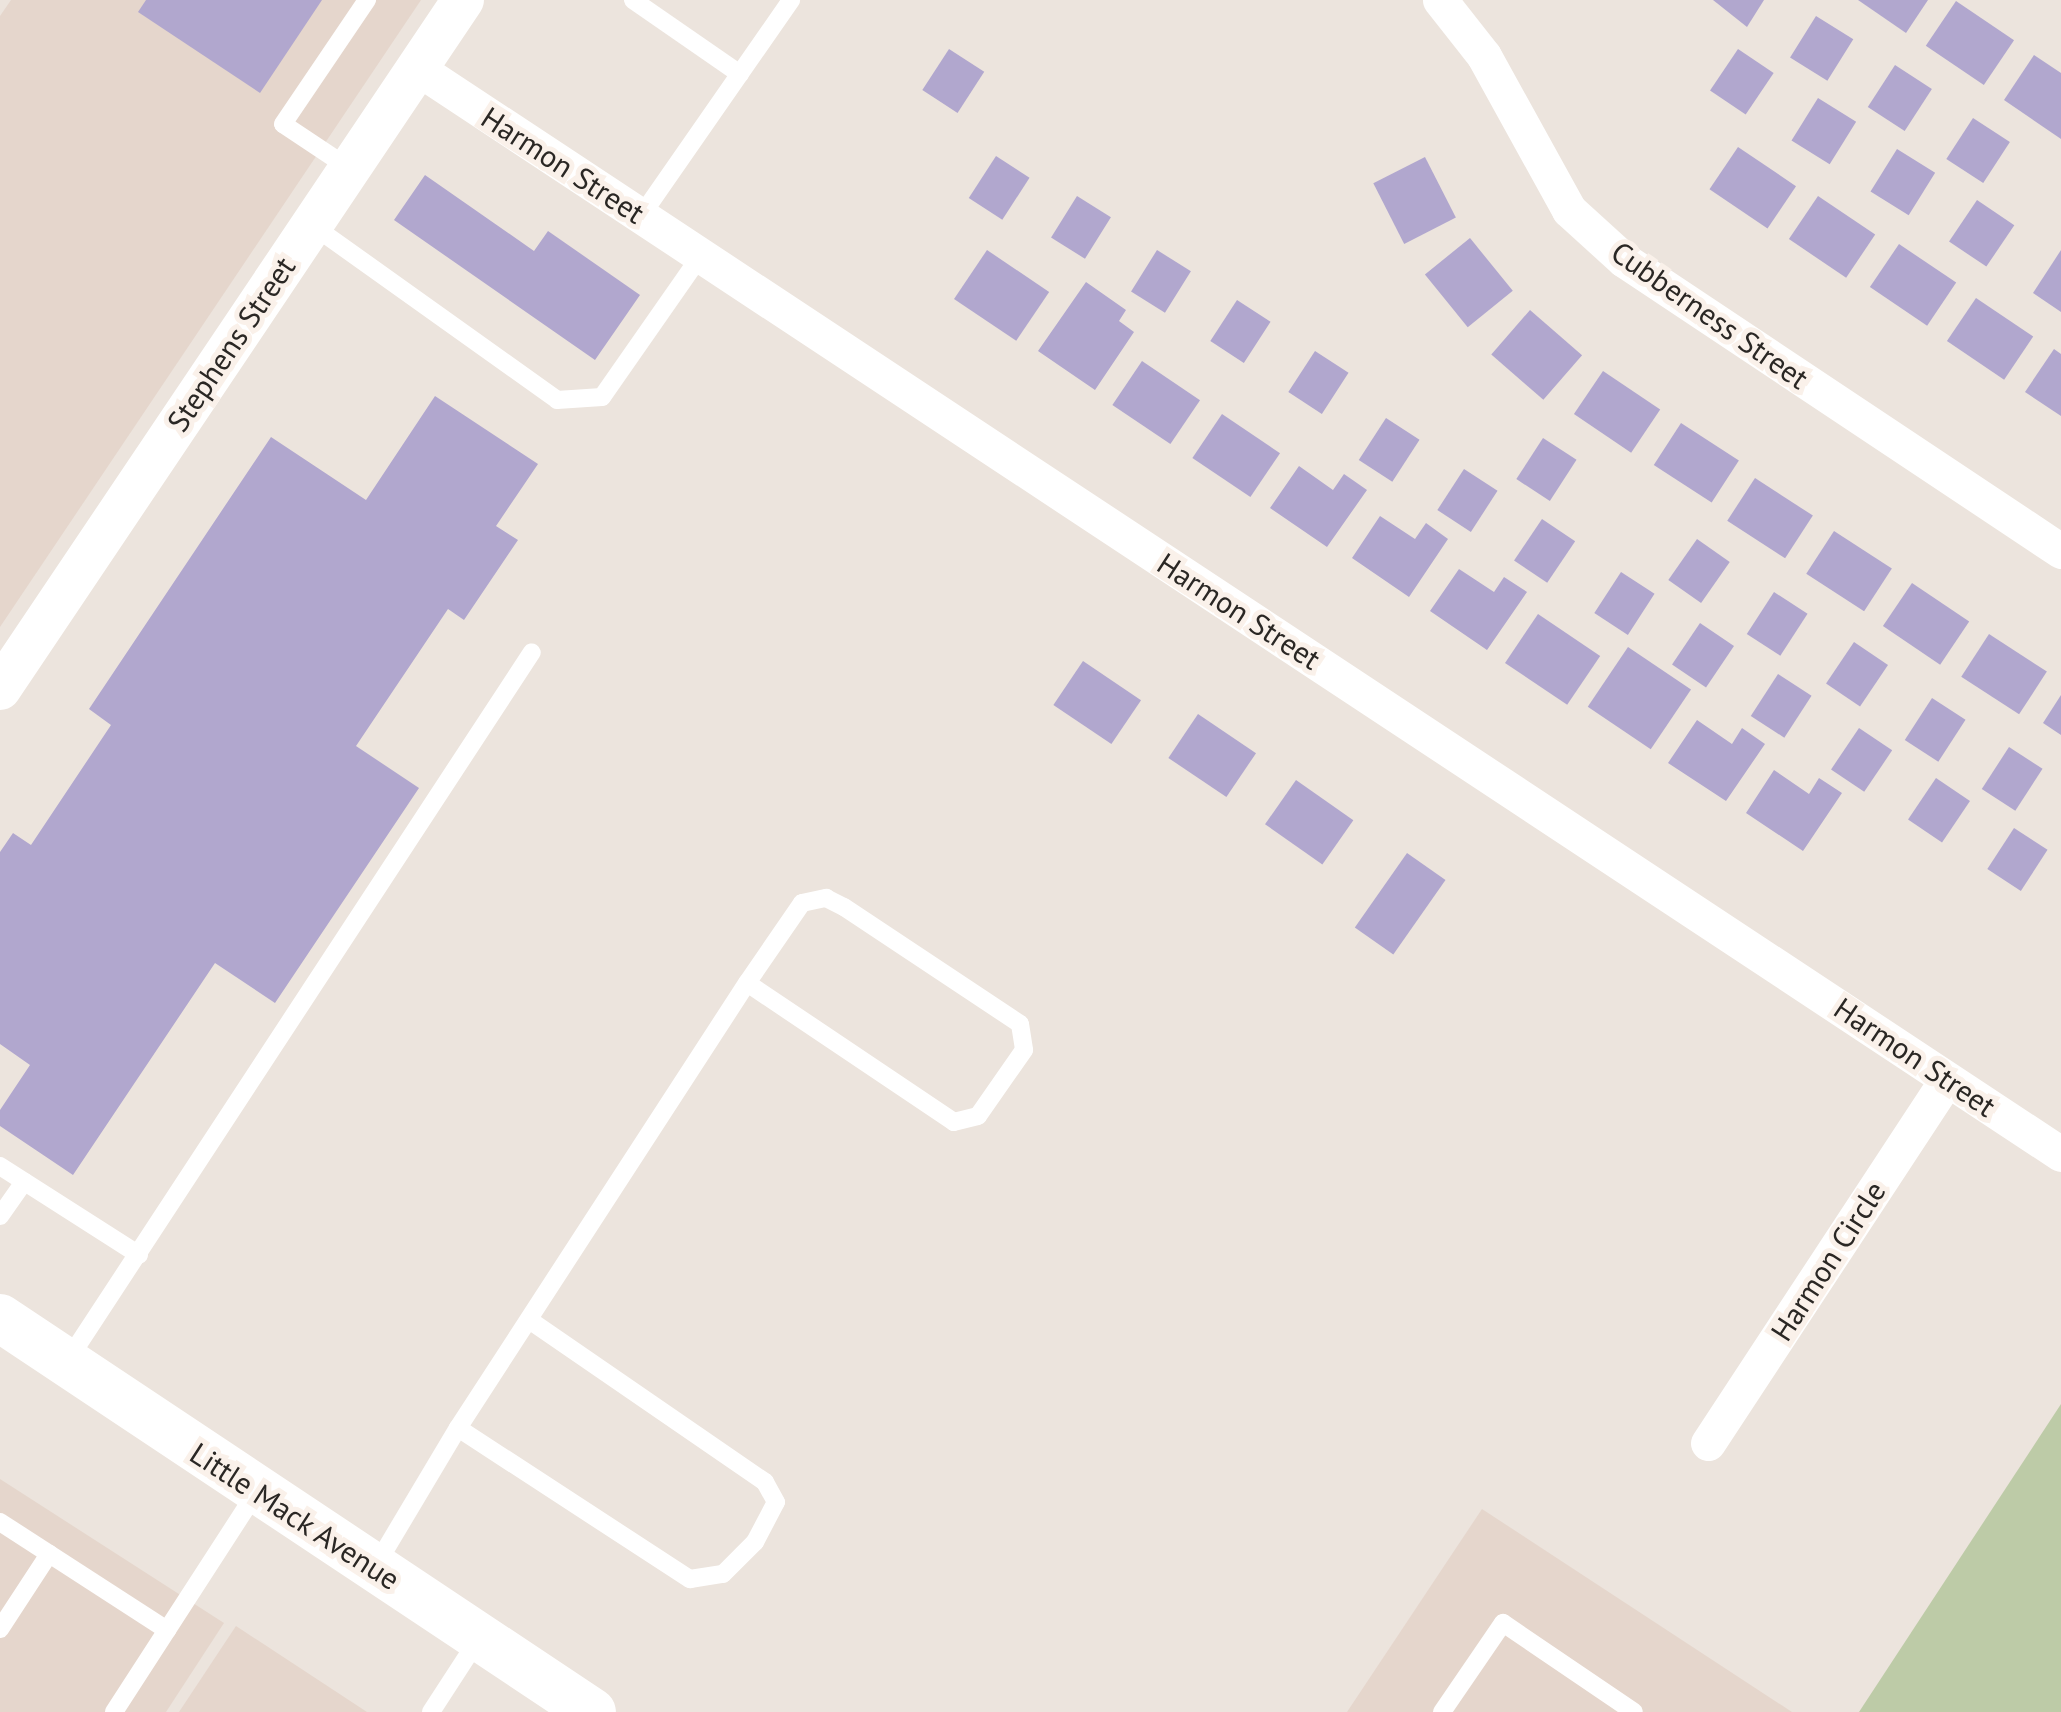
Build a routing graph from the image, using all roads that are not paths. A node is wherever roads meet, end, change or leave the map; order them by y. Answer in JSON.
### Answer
{"nodes":[{"id":1,"x":367,"y":0,"type":"edge"},
{"id":2,"x":463,"y":0,"type":"edge"},
{"id":3,"x":633,"y":0,"type":"edge"},
{"id":4,"x":790,"y":0,"type":"edge"},
{"id":5,"x":1440,"y":0,"type":"edge"},
{"id":6,"x":417,"y":68,"type":"junction"},
{"id":7,"x":740,"y":74,"type":"junction"},
{"id":8,"x":350,"y":168,"type":"junction"},
{"id":9,"x":641,"y":216,"type":"junction"},
{"id":10,"x":312,"y":224,"type":"junction"},
{"id":11,"x":701,"y":255,"type":"junction"},
{"id":12,"x":2061,"y":551,"type":"edge"},
{"id":13,"x":532,"y":652,"type":"dead end"},
{"id":14,"x":0,"y":689,"type":"edge"},
{"id":15,"x":748,"y":983,"type":"junction"},
{"id":16,"x":1947,"y":1079,"type":"junction"},
{"id":17,"x":2061,"y":1154,"type":"edge"},
{"id":18,"x":0,"y":1166,"type":"edge"},
{"id":19,"x":24,"y":1182,"type":"junction"},
{"id":20,"x":0,"y":1216,"type":"edge"},
{"id":21,"x":138,"y":1255,"type":"junction"},
{"id":22,"x":0,"y":1318,"type":"edge"},
{"id":23,"x":529,"y":1320,"type":"junction"},
{"id":24,"x":65,"y":1365,"type":"junction"},
{"id":25,"x":458,"y":1428,"type":"junction"},
{"id":26,"x":1708,"y":1444,"type":"dead end"},
{"id":27,"x":257,"y":1492,"type":"junction"},
{"id":28,"x":0,"y":1522,"type":"edge"},
{"id":29,"x":49,"y":1554,"type":"junction"},
{"id":30,"x":375,"y":1567,"type":"junction"},
{"id":31,"x":0,"y":1629,"type":"edge"},
{"id":32,"x":167,"y":1630,"type":"junction"},
{"id":33,"x":479,"y":1638,"type":"junction"},
{"id":34,"x":114,"y":1712,"type":"edge"},
{"id":35,"x":431,"y":1712,"type":"edge"},
{"id":36,"x":592,"y":1712,"type":"edge"},
{"id":37,"x":1442,"y":1712,"type":"edge"},
{"id":38,"x":1634,"y":1712,"type":"edge"}],
"edges":[{"from":1,"to":8,"type":"lane"},
{"from":2,"to":6,"type":"street","name":"Stephens Street"},
{"from":3,"to":7,"type":"lane"},
{"from":4,"to":7,"type":"lane"},
{"from":5,"to":12,"type":"street","name":"Cubberness Street"},
{"from":6,"to":8,"type":"street","name":"Stephens Street"},
{"from":6,"to":9,"type":"street","name":"Harmon Street"},
{"from":7,"to":9,"type":"lane"},
{"from":8,"to":10,"type":"street","name":"Stephens Street"},
{"from":9,"to":11,"type":"street","name":"Harmon Street"},
{"from":10,"to":11,"type":"lane"},
{"from":10,"to":14,"type":"street","name":"Stephens Street"},
{"from":11,"to":16,"type":"street","name":"Harmon Street"},
{"from":13,"to":21,"type":"lane"},
{"from":15,"to":15,"type":"lane"},
{"from":15,"to":23,"type":"lane"},
{"from":16,"to":17,"type":"street","name":"Harmon Street"},
{"from":16,"to":26,"type":"street","name":"Harmon Circle"},
{"from":18,"to":19,"type":"lane"},
{"from":19,"to":20,"type":"lane"},
{"from":19,"to":21,"type":"lane"},
{"from":21,"to":24,"type":"lane"},
{"from":22,"to":24,"type":"main road","name":"Little Mack Avenue"},
{"from":23,"to":25,"type":"lane"},
{"from":23,"to":25,"type":"lane"},
{"from":24,"to":27,"type":"main road","name":"Little Mack Avenue"},
{"from":25,"to":30,"type":"lane"},
{"from":27,"to":30,"type":"main road","name":"Little Mack Avenue"},
{"from":27,"to":32,"type":"lane"},
{"from":28,"to":29,"type":"lane"},
{"from":29,"to":31,"type":"lane"},
{"from":29,"to":32,"type":"lane"},
{"from":30,"to":33,"type":"main road","name":"Little Mack Avenue"},
{"from":32,"to":34,"type":"lane"},
{"from":33,"to":35,"type":"lane"},
{"from":33,"to":36,"type":"main road","name":"Little Mack Avenue"},
{"from":37,"to":38,"type":"lane"}]}
